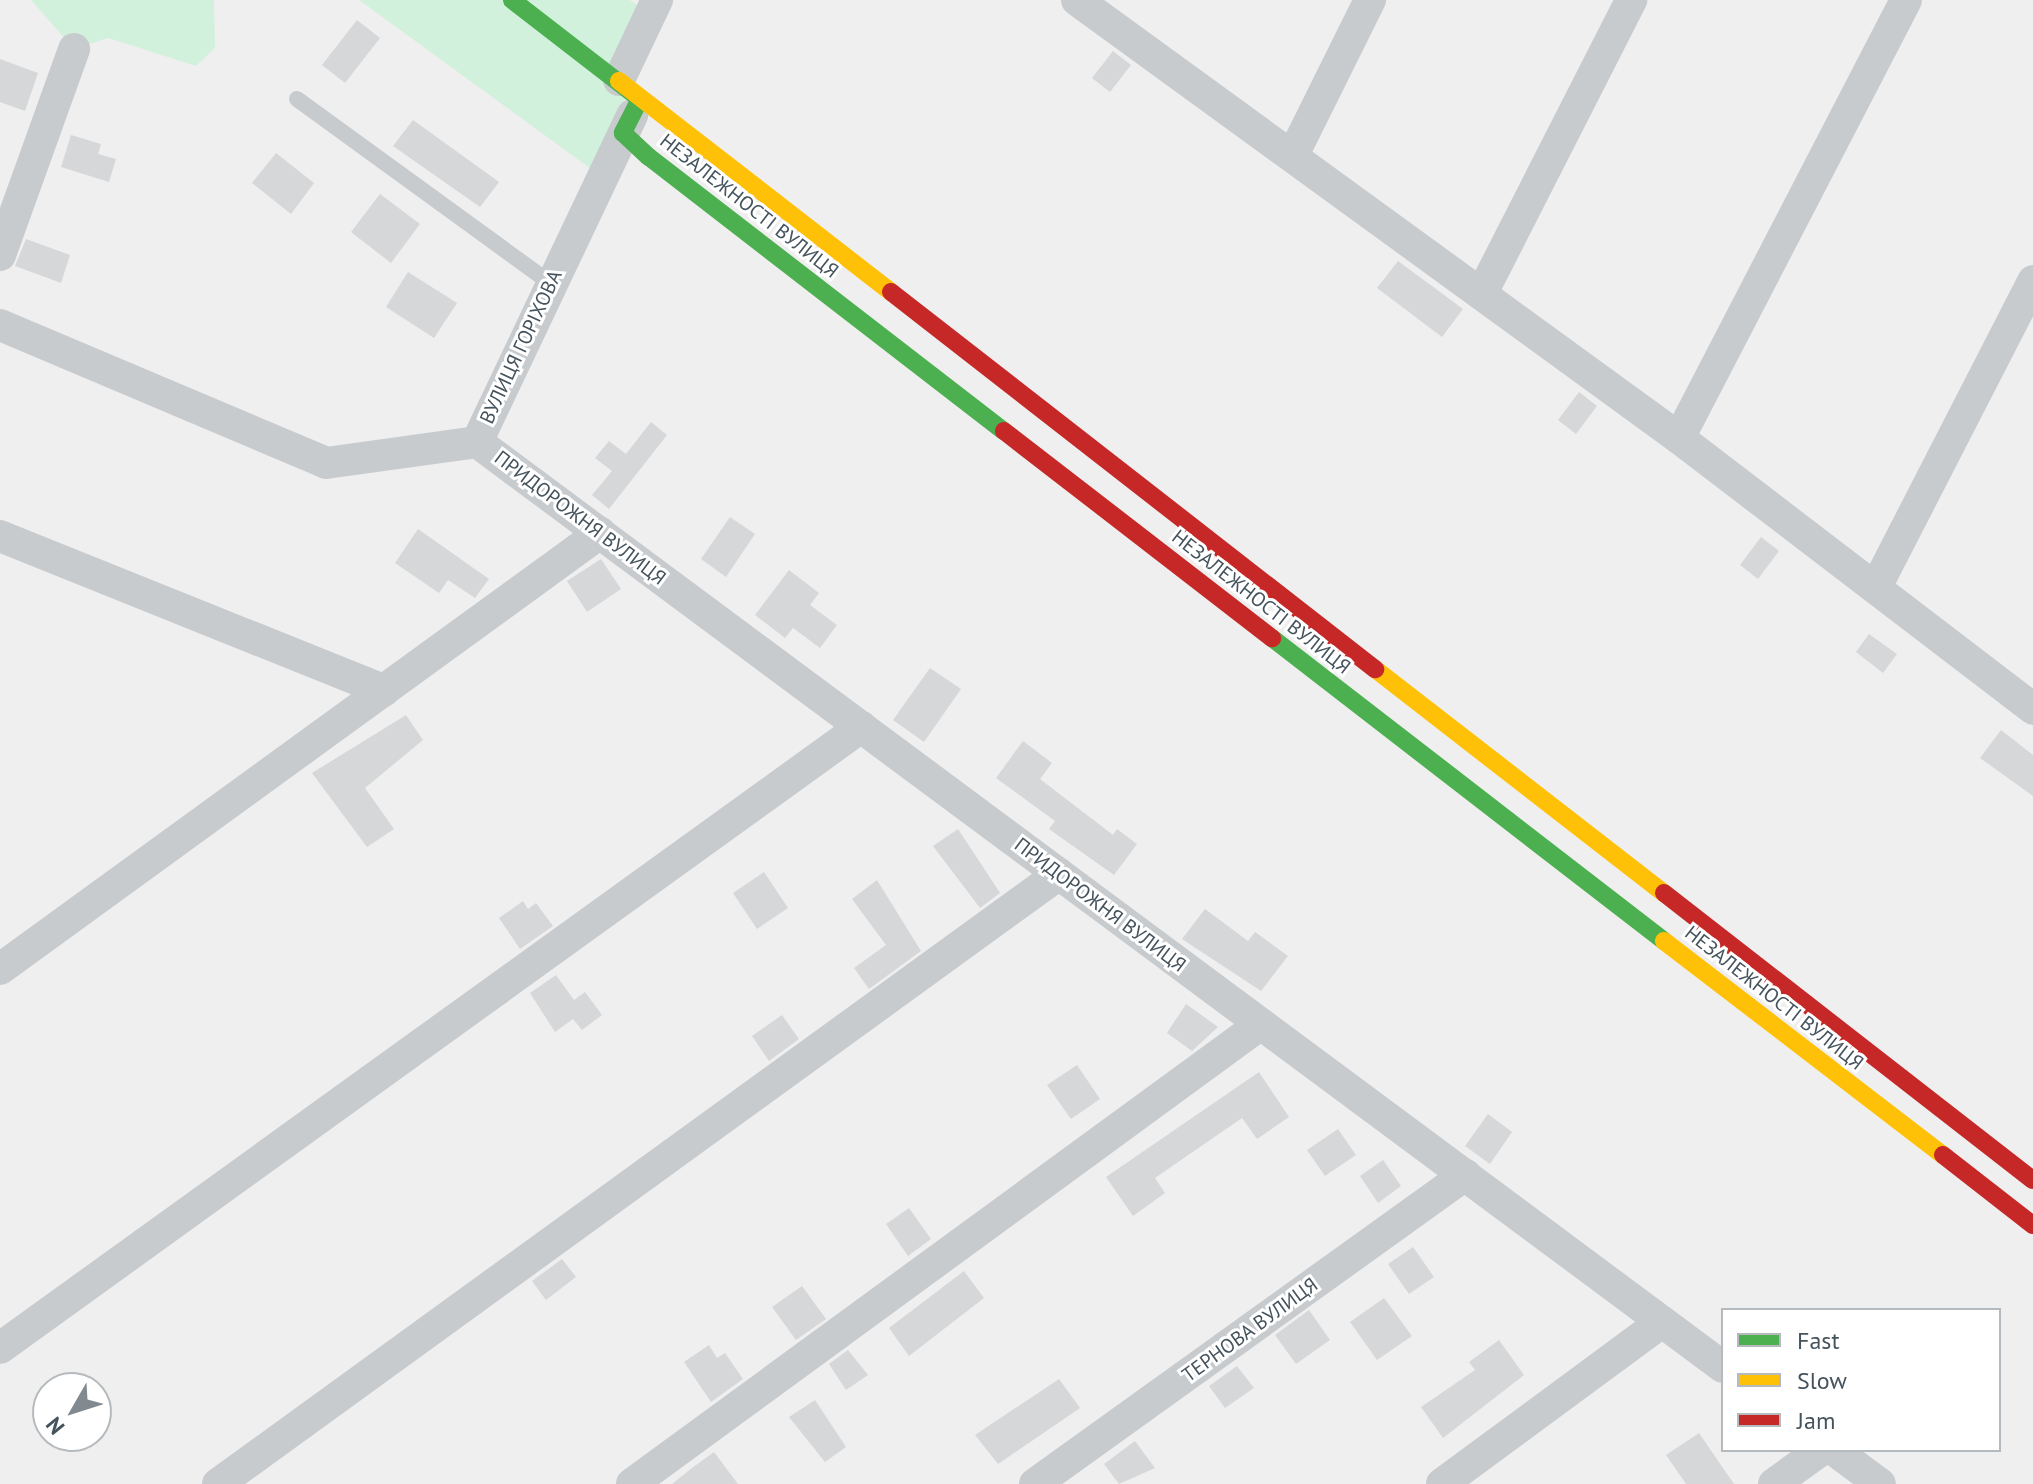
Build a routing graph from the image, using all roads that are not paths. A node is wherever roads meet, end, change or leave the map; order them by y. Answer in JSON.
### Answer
{"nodes":[{"id":1,"x":512,"y":0,"type":"edge"},
{"id":2,"x":657,"y":0,"type":"edge"},
{"id":3,"x":1370,"y":0,"type":"edge"},
{"id":4,"x":1631,"y":0,"type":"edge"},
{"id":5,"x":1906,"y":0,"type":"edge"},
{"id":6,"x":1093,"y":5,"type":"edge"},
{"id":7,"x":74,"y":49,"type":"dead end"},
{"id":8,"x":629,"y":90,"type":"junction"},
{"id":9,"x":297,"y":99,"type":"dead end"},
{"id":10,"x":623,"y":133,"type":"junction"},
{"id":11,"x":1294,"y":153,"type":"junction"},
{"id":12,"x":0,"y":255,"type":"edge"},
{"id":13,"x":2033,"y":281,"type":"edge"},
{"id":14,"x":550,"y":283,"type":"junction"},
{"id":15,"x":1482,"y":293,"type":"junction"},
{"id":16,"x":0,"y":325,"type":"edge"},
{"id":17,"x":1679,"y":438,"type":"junction"},
{"id":18,"x":477,"y":442,"type":"junction"},
{"id":19,"x":600,"y":533,"type":"junction"},
{"id":20,"x":0,"y":536,"type":"edge"},
{"id":21,"x":1876,"y":587,"type":"junction"},
{"id":22,"x":384,"y":690,"type":"junction"},
{"id":23,"x":2033,"y":709,"type":"edge"},
{"id":24,"x":861,"y":727,"type":"junction"},
{"id":25,"x":1059,"y":874,"type":"junction"},
{"id":26,"x":0,"y":969,"type":"edge"},
{"id":27,"x":1261,"y":1024,"type":"junction"},
{"id":28,"x":1465,"y":1175,"type":"junction"},
{"id":29,"x":2033,"y":1180,"type":"edge"},
{"id":30,"x":2033,"y":1225,"type":"edge"},
{"id":31,"x":1662,"y":1322,"type":"junction"},
{"id":32,"x":0,"y":1348,"type":"edge"},
{"id":33,"x":1721,"y":1366,"type":"edge"},
{"id":34,"x":1818,"y":1452,"type":"edge"},
{"id":35,"x":1837,"y":1452,"type":"edge"},
{"id":36,"x":218,"y":1484,"type":"edge"},
{"id":37,"x":632,"y":1484,"type":"edge"},
{"id":38,"x":1035,"y":1484,"type":"edge"},
{"id":39,"x":1442,"y":1484,"type":"edge"},
{"id":40,"x":1774,"y":1484,"type":"edge"},
{"id":41,"x":1880,"y":1484,"type":"edge"}],
"edges":[{"from":1,"to":8,"type":"street"},
{"from":2,"to":8,"type":"street","name":"ВУЛИЦЯ ГОРІХОВА"},
{"from":3,"to":11,"type":"street"},
{"from":4,"to":15,"type":"street"},
{"from":5,"to":17,"type":"street"},
{"from":6,"to":11,"type":"street"},
{"from":7,"to":12,"type":"street"},
{"from":8,"to":10,"type":"street","name":"ВУЛИЦЯ ГОРІХОВА"},
{"from":8,"to":29,"type":"street"},
{"from":9,"to":14,"type":"lane"},
{"from":10,"to":14,"type":"street","name":"ВУЛИЦЯ ГОРІХОВА"},
{"from":10,"to":30,"type":"street","name":"НЕЗАЛЕЖНОСТІ ВУЛИЦЯ"},
{"from":11,"to":15,"type":"street"},
{"from":13,"to":21,"type":"street"},
{"from":14,"to":18,"type":"street","name":"ВУЛИЦЯ ГОРІХОВА"},
{"from":15,"to":17,"type":"street"},
{"from":16,"to":18,"type":"street","name":"ВУЛИЦЯ ГОРІХОВА"},
{"from":17,"to":21,"type":"street"},
{"from":18,"to":19,"type":"street","name":"ПРИДОРОЖНЯ ВУЛИЦЯ"},
{"from":19,"to":22,"type":"street"},
{"from":19,"to":24,"type":"street","name":"ПРИДОРОЖНЯ ВУЛИЦЯ"},
{"from":20,"to":22,"type":"street"},
{"from":21,"to":23,"type":"street"},
{"from":22,"to":26,"type":"street"},
{"from":24,"to":25,"type":"street","name":"ПРИДОРОЖНЯ ВУЛИЦЯ"},
{"from":24,"to":32,"type":"street"},
{"from":25,"to":27,"type":"street","name":"ПРИДОРОЖНЯ ВУЛИЦЯ"},
{"from":25,"to":36,"type":"street"},
{"from":27,"to":28,"type":"street","name":"ПРИДОРОЖНЯ ВУЛИЦЯ"},
{"from":27,"to":37,"type":"street"},
{"from":28,"to":31,"type":"street","name":"ПРИДОРОЖНЯ ВУЛИЦЯ"},
{"from":28,"to":38,"type":"street","name":"ТЕРНОВА ВУЛИЦЯ"},
{"from":31,"to":33,"type":"street","name":"ПРИДОРОЖНЯ ВУЛИЦЯ"},
{"from":31,"to":39,"type":"street"},
{"from":34,"to":40,"type":"street"},
{"from":35,"to":41,"type":"street"}]}
